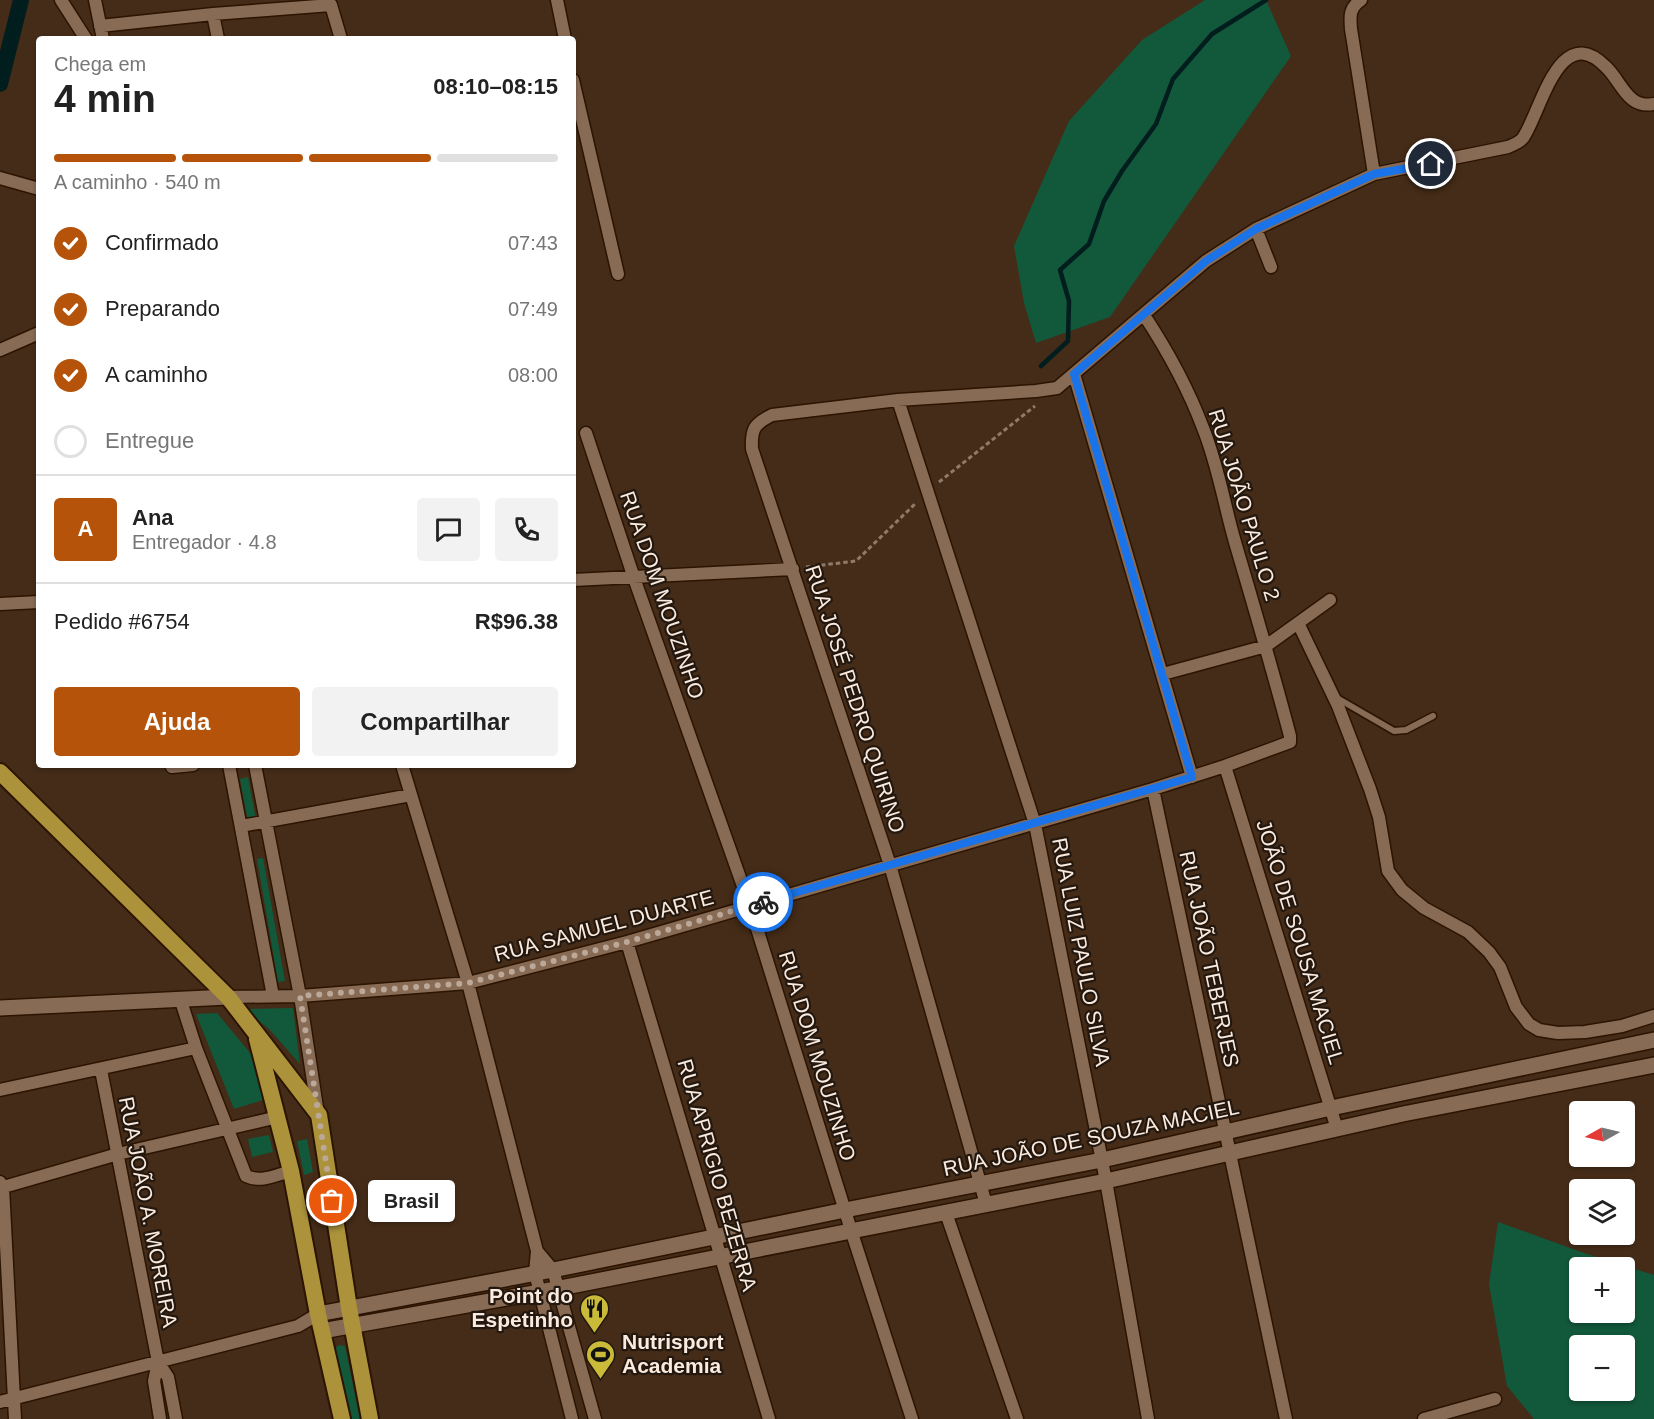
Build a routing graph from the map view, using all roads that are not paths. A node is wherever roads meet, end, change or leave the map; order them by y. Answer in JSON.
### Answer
{"nodes":[{"id":1,"x":61,"y":0,"type":"edge"},
{"id":2,"x":95,"y":0,"type":"edge"},
{"id":3,"x":557,"y":0,"type":"edge"},
{"id":4,"x":1361,"y":0,"type":"edge"},
{"id":5,"x":213,"y":14,"type":"junction"},
{"id":6,"x":101,"y":33,"type":"edge"},
{"id":7,"x":84,"y":36,"type":"edge"},
{"id":8,"x":217,"y":36,"type":"edge"},
{"id":9,"x":340,"y":36,"type":"edge"},
{"id":10,"x":564,"y":36,"type":"edge"},
{"id":11,"x":1654,"y":104,"type":"edge"},
{"id":12,"x":576,"y":108,"type":"edge"},
{"id":13,"x":579,"y":137,"type":"edge"},
{"id":14,"x":1374,"y":174,"type":"junction"},
{"id":15,"x":0,"y":178,"type":"edge"},
{"id":16,"x":36,"y":188,"type":"edge"},
{"id":17,"x":1256,"y":229,"type":"junction"},
{"id":18,"x":1271,"y":267,"type":"dead end"},
{"id":19,"x":618,"y":274,"type":"dead end"},
{"id":20,"x":1144,"y":315,"type":"junction"},
{"id":21,"x":36,"y":334,"type":"edge"},
{"id":22,"x":0,"y":350,"type":"edge"},
{"id":23,"x":1074,"y":374,"type":"junction"},
{"id":24,"x":898,"y":400,"type":"junction"},
{"id":25,"x":586,"y":433,"type":"dead end"},
{"id":26,"x":793,"y":569,"type":"junction"},
{"id":27,"x":634,"y":578,"type":"junction"},
{"id":28,"x":576,"y":580,"type":"edge"},
{"id":29,"x":1330,"y":600,"type":"dead end"},
{"id":30,"x":36,"y":602,"type":"edge"},
{"id":31,"x":0,"y":604,"type":"edge"},
{"id":32,"x":1298,"y":623,"type":"junction"},
{"id":33,"x":1266,"y":646,"type":"junction"},
{"id":34,"x":1163,"y":674,"type":"junction"},
{"id":35,"x":1332,"y":694,"type":"junction"},
{"id":36,"x":1433,"y":716,"type":"dead end"},
{"id":37,"x":1290,"y":742,"type":"joint"},
{"id":38,"x":1225,"y":766,"type":"junction"},
{"id":39,"x":231,"y":768,"type":"edge"},
{"id":40,"x":256,"y":768,"type":"edge"},
{"id":41,"x":403,"y":768,"type":"edge"},
{"id":42,"x":0,"y":772,"type":"edge"},
{"id":43,"x":1192,"y":777,"type":"junction"},
{"id":44,"x":1153,"y":789,"type":"junction"},
{"id":45,"x":411,"y":795,"type":"junction"},
{"id":46,"x":266,"y":821,"type":"junction"},
{"id":47,"x":1035,"y":824,"type":"junction"},
{"id":48,"x":241,"y":826,"type":"junction"},
{"id":49,"x":890,"y":865,"type":"junction"},
{"id":50,"x":750,"y":906,"type":"junction"},
{"id":51,"x":627,"y":942,"type":"junction"},
{"id":52,"x":468,"y":983,"type":"junction"},
{"id":53,"x":273,"y":996,"type":"junction"},
{"id":54,"x":300,"y":996,"type":"junction"},
{"id":55,"x":180,"y":998,"type":"junction"},
{"id":56,"x":228,"y":998,"type":"junction"},
{"id":57,"x":0,"y":1008,"type":"edge"},
{"id":58,"x":1654,"y":1016,"type":"edge"},
{"id":59,"x":256,"y":1035,"type":"junction"},
{"id":60,"x":1654,"y":1040,"type":"edge"},
{"id":61,"x":196,"y":1048,"type":"junction"},
{"id":62,"x":1654,"y":1065,"type":"edge"},
{"id":63,"x":101,"y":1070,"type":"junction"},
{"id":64,"x":0,"y":1090,"type":"edge"},
{"id":65,"x":1330,"y":1108,"type":"junction"},
{"id":66,"x":319,"y":1115,"type":"junction"},
{"id":67,"x":278,"y":1117,"type":"junction"},
{"id":68,"x":1337,"y":1129,"type":"junction"},
{"id":69,"x":227,"y":1130,"type":"junction"},
{"id":70,"x":1226,"y":1132,"type":"junction"},
{"id":71,"x":1231,"y":1152,"type":"junction"},
{"id":72,"x":118,"y":1154,"type":"junction"},
{"id":73,"x":1102,"y":1160,"type":"junction"},
{"id":74,"x":291,"y":1171,"type":"junction"},
{"id":75,"x":1106,"y":1181,"type":"junction"},
{"id":76,"x":980,"y":1183,"type":"junction"},
{"id":77,"x":1,"y":1186,"type":"edge"},
{"id":78,"x":986,"y":1204,"type":"junction"},
{"id":79,"x":845,"y":1210,"type":"junction"},
{"id":80,"x":945,"y":1213,"type":"junction"},
{"id":81,"x":851,"y":1230,"type":"junction"},
{"id":82,"x":715,"y":1237,"type":"junction"},
{"id":83,"x":537,"y":1251,"type":"junction"},
{"id":84,"x":720,"y":1257,"type":"junction"},
{"id":85,"x":553,"y":1270,"type":"junction"},
{"id":86,"x":535,"y":1274,"type":"junction"},
{"id":87,"x":558,"y":1288,"type":"junction"},
{"id":88,"x":540,"y":1292,"type":"junction"},
{"id":89,"x":350,"y":1308,"type":"junction"},
{"id":90,"x":320,"y":1322,"type":"junction"},
{"id":91,"x":354,"y":1325,"type":"junction"},
{"id":92,"x":158,"y":1362,"type":"junction"},
{"id":93,"x":14,"y":1398,"type":"junction"},
{"id":94,"x":1495,"y":1399,"type":"dead end"},
{"id":95,"x":0,"y":1402,"type":"edge"},
{"id":96,"x":15,"y":1419,"type":"edge"},
{"id":97,"x":160,"y":1419,"type":"edge"},
{"id":98,"x":176,"y":1419,"type":"edge"},
{"id":99,"x":342,"y":1419,"type":"edge"},
{"id":100,"x":370,"y":1419,"type":"edge"},
{"id":101,"x":572,"y":1419,"type":"edge"},
{"id":102,"x":596,"y":1419,"type":"edge"},
{"id":103,"x":769,"y":1419,"type":"edge"},
{"id":104,"x":912,"y":1419,"type":"edge"},
{"id":105,"x":1017,"y":1419,"type":"edge"},
{"id":106,"x":1148,"y":1419,"type":"edge"},
{"id":107,"x":1286,"y":1419,"type":"edge"},
{"id":108,"x":1424,"y":1419,"type":"edge"}],
"edges":[{"from":1,"to":7,"type":"street"},
{"from":2,"to":6,"type":"street"},
{"from":3,"to":10,"type":"street"},
{"from":4,"to":14,"type":"street"},
{"from":5,"to":6,"type":"street"},
{"from":5,"to":8,"type":"street"},
{"from":5,"to":9,"type":"street"},
{"from":11,"to":14,"type":"street"},
{"from":12,"to":13,"type":"street"},
{"from":13,"to":19,"type":"street"},
{"from":14,"to":17,"type":"street"},
{"from":15,"to":16,"type":"street"},
{"from":17,"to":18,"type":"street"},
{"from":17,"to":20,"type":"street"},
{"from":20,"to":23,"type":"street"},
{"from":20,"to":33,"type":"street","name":"RUA JOÃO PAULO 2"},
{"from":21,"to":22,"type":"street"},
{"from":23,"to":24,"type":"street"},
{"from":23,"to":34,"type":"street"},
{"from":24,"to":26,"type":"street","name":"RUA JOSÉ PEDRO QUIRINO"},
{"from":24,"to":47,"type":"street","name":"RUA LUIZ PAULO SILVA"},
{"from":25,"to":27,"type":"street","name":"RUA DOM MOUZINHO"},
{"from":26,"to":27,"type":"street"},
{"from":26,"to":49,"type":"street","name":"RUA JOSÉ PEDRO QUIRINO"},
{"from":27,"to":28,"type":"street"},
{"from":27,"to":50,"type":"street","name":"RUA DOM MOUZINHO"},
{"from":29,"to":32,"type":"street","name":"RUA JOÃO PAULO 2"},
{"from":30,"to":31,"type":"street"},
{"from":32,"to":33,"type":"street","name":"RUA JOÃO PAULO 2"},
{"from":32,"to":35,"type":"street"},
{"from":33,"to":34,"type":"street","name":"RUA JOÃO PAULO 2"},
{"from":33,"to":37,"type":"street","name":"RUA JOÃO PAULO 2"},
{"from":34,"to":43,"type":"street"},
{"from":35,"to":36,"type":"lane"},
{"from":35,"to":58,"type":"street"},
{"from":37,"to":38,"type":"street","name":"RUA SAMUEL DUARTE"},
{"from":38,"to":43,"type":"street","name":"RUA SAMUEL DUARTE"},
{"from":38,"to":65,"type":"street","name":"JOÃO DE SOUSA MACIEL"},
{"from":39,"to":48,"type":"street"},
{"from":40,"to":46,"type":"street"},
{"from":41,"to":45,"type":"street"},
{"from":42,"to":56,"type":"main road"},
{"from":43,"to":44,"type":"street","name":"RUA SAMUEL DUARTE"},
{"from":44,"to":47,"type":"street","name":"RUA SAMUEL DUARTE"},
{"from":44,"to":70,"type":"street","name":"RUA JOÃO TEBERJES"},
{"from":45,"to":46,"type":"street"},
{"from":45,"to":52,"type":"street"},
{"from":46,"to":48,"type":"street"},
{"from":46,"to":54,"type":"street"},
{"from":47,"to":49,"type":"street","name":"RUA SAMUEL DUARTE"},
{"from":47,"to":73,"type":"street","name":"RUA LUIZ PAULO SILVA"},
{"from":48,"to":53,"type":"street"},
{"from":49,"to":50,"type":"street","name":"RUA SAMUEL DUARTE"},
{"from":49,"to":76,"type":"street","name":"RUA JOSÉ PEDRO QUIRINO"},
{"from":50,"to":51,"type":"street","name":"RUA SAMUEL DUARTE"},
{"from":50,"to":79,"type":"street","name":"RUA DOM MOUZINHO"},
{"from":51,"to":52,"type":"street","name":"RUA SAMUEL DUARTE"},
{"from":51,"to":82,"type":"street","name":"RUA APRIGIO BEZERRA"},
{"from":52,"to":54,"type":"street","name":"RUA SAMUEL DUARTE"},
{"from":52,"to":83,"type":"street"},
{"from":53,"to":54,"type":"street","name":"RUA SAMUEL DUARTE"},
{"from":53,"to":56,"type":"street","name":"RUA SAMUEL DUARTE"},
{"from":54,"to":66,"type":"street"},
{"from":55,"to":56,"type":"street"},
{"from":55,"to":57,"type":"street"},
{"from":55,"to":61,"type":"street"},
{"from":56,"to":59,"type":"main road"},
{"from":59,"to":66,"type":"main road"},
{"from":59,"to":67,"type":"main road"},
{"from":60,"to":65,"type":"street","name":"RUA JOÃO DE SOUZA MACIEL"},
{"from":61,"to":63,"type":"street"},
{"from":61,"to":69,"type":"street"},
{"from":62,"to":68,"type":"street","name":"RUA JOÃO DE SOUZA MACIEL"},
{"from":63,"to":64,"type":"street"},
{"from":63,"to":72,"type":"street","name":"RUA JOÃO A. MOREIRA"},
{"from":65,"to":68,"type":"street","name":"JOÃO DE SOUSA MACIEL"},
{"from":65,"to":70,"type":"street","name":"RUA JOÃO DE SOUZA MACIEL"},
{"from":66,"to":89,"type":"main road"},
{"from":67,"to":69,"type":"street"},
{"from":67,"to":74,"type":"main road"},
{"from":68,"to":71,"type":"street","name":"RUA JOÃO DE SOUZA MACIEL"},
{"from":69,"to":72,"type":"street"},
{"from":69,"to":74,"type":"street"},
{"from":70,"to":71,"type":"street","name":"RUA JOÃO TEBERJES"},
{"from":70,"to":73,"type":"street","name":"RUA JOÃO DE SOUZA MACIEL"},
{"from":71,"to":75,"type":"street","name":"RUA JOÃO DE SOUZA MACIEL"},
{"from":71,"to":107,"type":"street","name":"RUA JOÃO TEBERJES"},
{"from":72,"to":77,"type":"street"},
{"from":72,"to":92,"type":"street","name":"RUA JOÃO A. MOREIRA"},
{"from":73,"to":75,"type":"street","name":"RUA LUIZ PAULO SILVA"},
{"from":73,"to":76,"type":"street","name":"RUA JOÃO DE SOUZA MACIEL"},
{"from":74,"to":90,"type":"main road"},
{"from":75,"to":78,"type":"street","name":"RUA JOÃO DE SOUZA MACIEL"},
{"from":75,"to":106,"type":"street","name":"RUA LUIZ PAULO SILVA"},
{"from":76,"to":78,"type":"street","name":"RUA JOSÉ PEDRO QUIRINO"},
{"from":76,"to":79,"type":"street","name":"RUA JOÃO DE SOUZA MACIEL"},
{"from":77,"to":93,"type":"street"},
{"from":78,"to":80,"type":"street","name":"RUA JOÃO DE SOUZA MACIEL"},
{"from":79,"to":81,"type":"street","name":"RUA DOM MOUZINHO"},
{"from":79,"to":82,"type":"street","name":"RUA JOÃO DE SOUZA MACIEL"},
{"from":80,"to":81,"type":"street","name":"RUA JOÃO DE SOUZA MACIEL"},
{"from":80,"to":105,"type":"street"},
{"from":81,"to":84,"type":"street","name":"RUA JOÃO DE SOUZA MACIEL"},
{"from":81,"to":104,"type":"street","name":"RUA DOM MOUZINHO"},
{"from":82,"to":84,"type":"street","name":"RUA APRIGIO BEZERRA"},
{"from":82,"to":85,"type":"street","name":"RUA JOÃO DE SOUZA MACIEL"},
{"from":83,"to":85,"type":"street"},
{"from":83,"to":86,"type":"street"},
{"from":84,"to":87,"type":"street","name":"RUA JOÃO DE SOUZA MACIEL"},
{"from":84,"to":103,"type":"street","name":"RUA APRIGIO BEZERRA"},
{"from":85,"to":86,"type":"street","name":"RUA JOÃO DE SOUZA MACIEL"},
{"from":85,"to":87,"type":"street"},
{"from":86,"to":88,"type":"street"},
{"from":86,"to":89,"type":"street","name":"RUA JOÃO DE SOUZA MACIEL"},
{"from":87,"to":88,"type":"street","name":"RUA JOÃO DE SOUZA MACIEL"},
{"from":87,"to":102,"type":"street"},
{"from":88,"to":91,"type":"street","name":"RUA JOÃO DE SOUZA MACIEL"},
{"from":88,"to":101,"type":"street"},
{"from":89,"to":90,"type":"street","name":"RUA JOÃO DE SOUZA MACIEL"},
{"from":89,"to":91,"type":"main road"},
{"from":90,"to":91,"type":"street","name":"RUA JOÃO DE SOUZA MACIEL"},
{"from":90,"to":92,"type":"street"},
{"from":90,"to":99,"type":"main road"},
{"from":91,"to":100,"type":"main road"},
{"from":92,"to":93,"type":"street"},
{"from":92,"to":97,"type":"street","name":"RUA JOÃO A. MOREIRA"},
{"from":92,"to":98,"type":"street","name":"RUA JOÃO A. MOREIRA"},
{"from":93,"to":95,"type":"street"},
{"from":93,"to":96,"type":"street"},
{"from":94,"to":108,"type":"street"}]}
